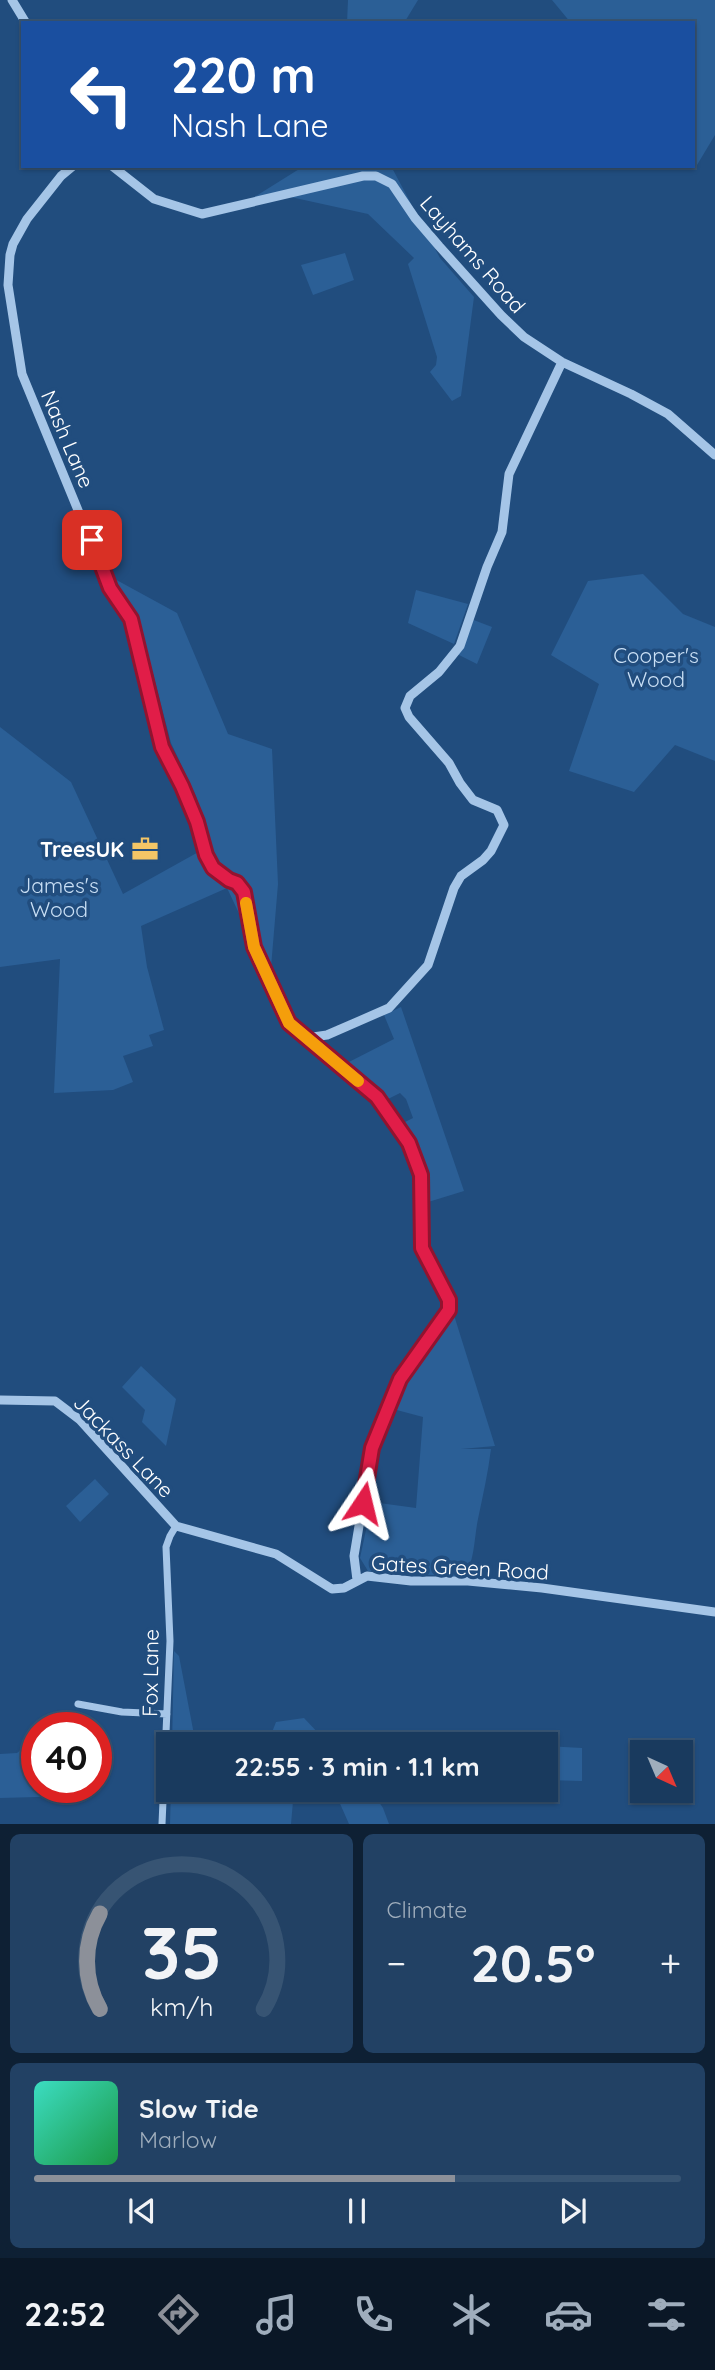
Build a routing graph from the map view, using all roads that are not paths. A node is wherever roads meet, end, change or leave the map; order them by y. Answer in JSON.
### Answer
{"nodes":[{"id":1,"x":12,"y":0,"type":"edge"},
{"id":2,"x":25,"y":21,"type":"edge"},
{"id":3,"x":71,"y":168,"type":"edge"},
{"id":4,"x":115,"y":168,"type":"edge"},
{"id":5,"x":562,"y":362,"type":"junction"},
{"id":6,"x":715,"y":455,"type":"edge"},
{"id":7,"x":327,"y":1035,"type":"junction"},
{"id":8,"x":306,"y":1038,"type":"junction"},
{"id":9,"x":325,"y":1053,"type":"junction"},
{"id":10,"x":0,"y":1400,"type":"edge"},
{"id":11,"x":176,"y":1526,"type":"junction"},
{"id":12,"x":357,"y":1580,"type":"junction"},
{"id":13,"x":715,"y":1612,"type":"edge"},
{"id":14,"x":78,"y":1704,"type":"dead end"},
{"id":15,"x":167,"y":1714,"type":"junction"},
{"id":16,"x":162,"y":1824,"type":"edge"}],
"edges":[{"from":1,"to":2,"type":"street"},
{"from":3,"to":8,"type":"street","name":"Nash Lane"},
{"from":4,"to":5,"type":"street","name":"Layhams Road"},
{"from":5,"to":6,"type":"street","name":"Layhams Road"},
{"from":5,"to":7,"type":"street"},
{"from":7,"to":8,"type":"street"},
{"from":7,"to":9,"type":"street"},
{"from":8,"to":9,"type":"street","name":"Nash Lane"},
{"from":9,"to":12,"type":"street","name":"Nash Lane"},
{"from":10,"to":11,"type":"street","name":"Jackass Lane"},
{"from":11,"to":12,"type":"street","name":"Gates Green Road"},
{"from":11,"to":15,"type":"street","name":"Fox Lane"},
{"from":12,"to":13,"type":"street","name":"Gates Green Road"},
{"from":14,"to":15,"type":"street"},
{"from":15,"to":16,"type":"street","name":"Fox Lane"}]}
